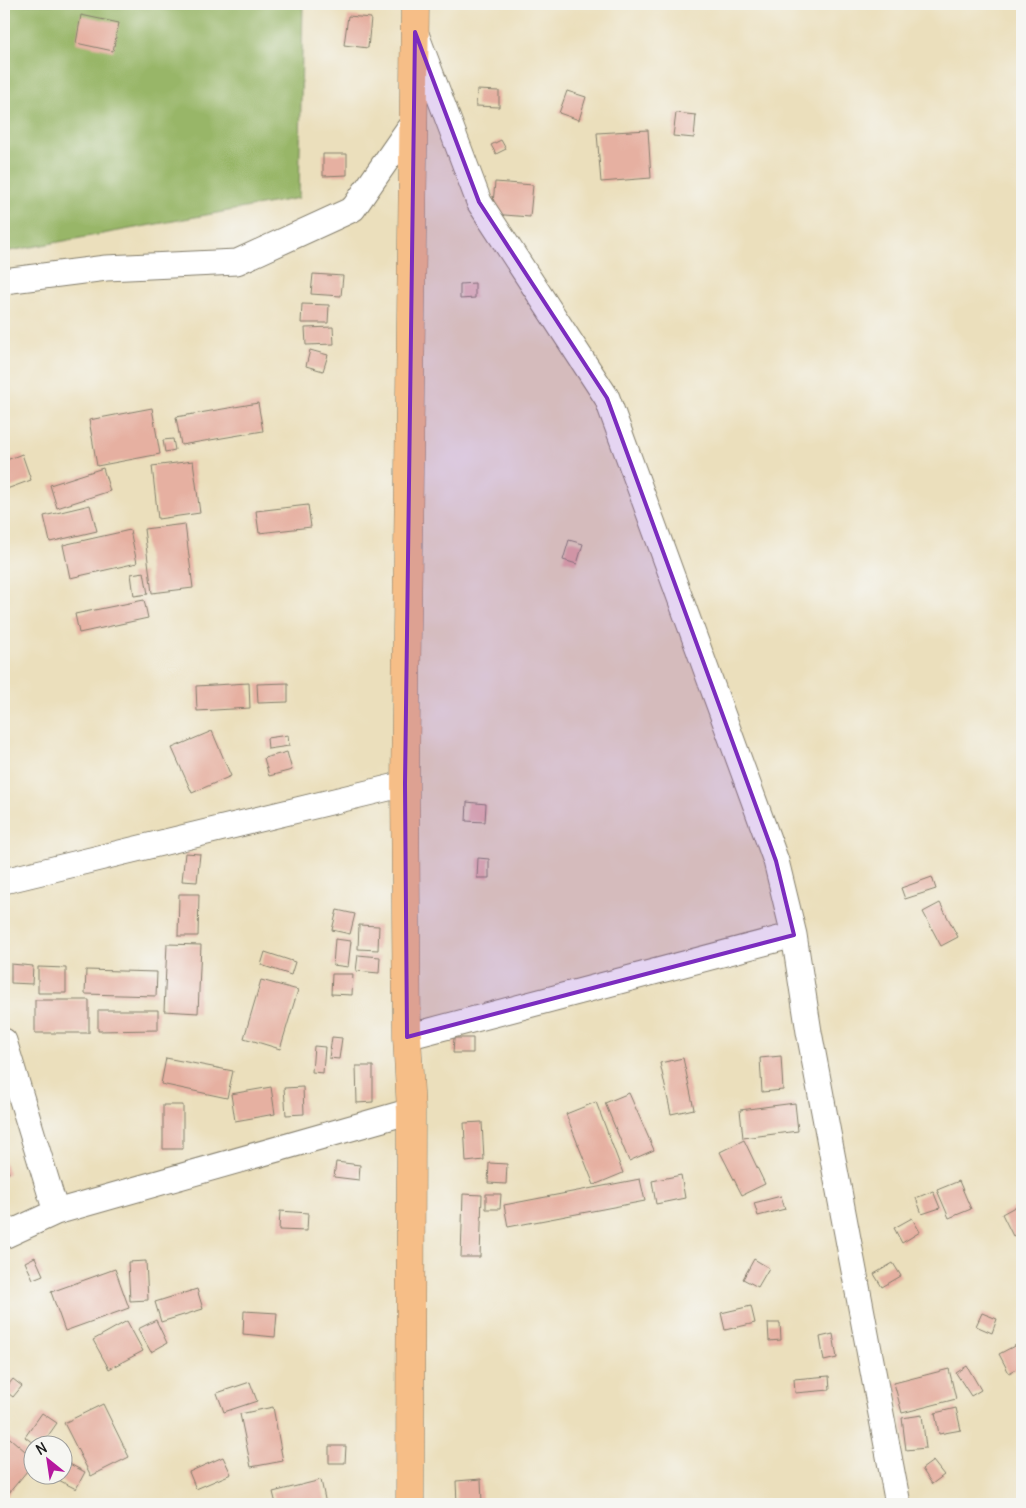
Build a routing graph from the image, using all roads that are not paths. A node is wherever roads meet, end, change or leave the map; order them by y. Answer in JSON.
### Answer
{"nodes":[{"id":1,"x":416,"y":4,"type":"edge"},
{"id":2,"x":415,"y":32,"type":"junction"},
{"id":3,"x":414,"y":121,"type":"junction"},
{"id":4,"x":4,"y":281,"type":"edge"},
{"id":5,"x":404,"y":784,"type":"junction"},
{"id":6,"x":4,"y":881,"type":"edge"},
{"id":7,"x":794,"y":935,"type":"junction"},
{"id":8,"x":407,"y":1037,"type":"junction"},
{"id":9,"x":4,"y":1041,"type":"edge"},
{"id":10,"x":411,"y":1111,"type":"junction"},
{"id":11,"x":56,"y":1212,"type":"junction"},
{"id":12,"x":4,"y":1236,"type":"edge"},
{"id":13,"x":410,"y":1504,"type":"edge"},
{"id":14,"x":898,"y":1504,"type":"edge"}],
"edges":[{"from":1,"to":2,"type":"main road"},
{"from":2,"to":3,"type":"main road"},
{"from":2,"to":7,"type":"street"},
{"from":3,"to":4,"type":"street"},
{"from":3,"to":5,"type":"main road"},
{"from":5,"to":6,"type":"street"},
{"from":5,"to":8,"type":"main road"},
{"from":7,"to":8,"type":"street"},
{"from":7,"to":14,"type":"street"},
{"from":8,"to":10,"type":"main road"},
{"from":9,"to":11,"type":"street"},
{"from":10,"to":11,"type":"street"},
{"from":10,"to":13,"type":"main road"},
{"from":11,"to":12,"type":"street"}]}
